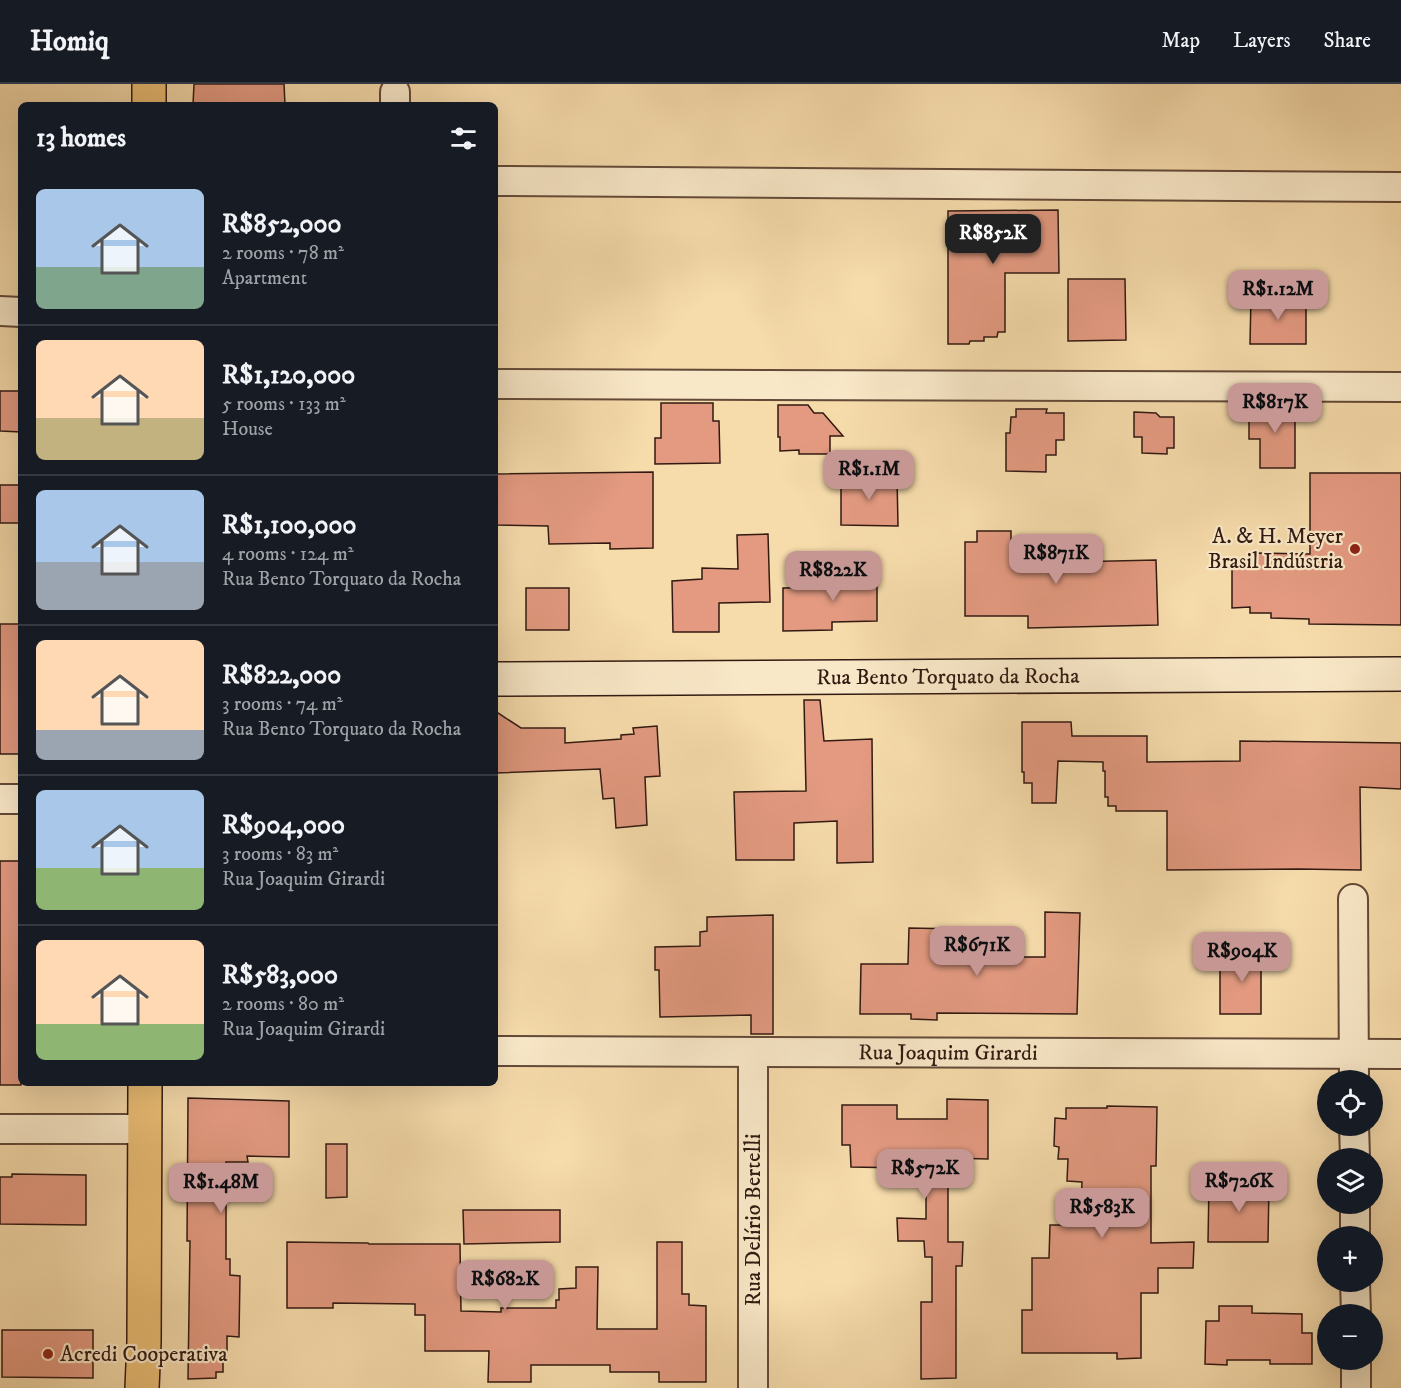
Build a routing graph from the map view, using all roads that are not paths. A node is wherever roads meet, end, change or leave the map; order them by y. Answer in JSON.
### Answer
{"nodes":[{"id":1,"x":149,"y":84,"type":"edge"},
{"id":2,"x":149,"y":102,"type":"edge"},
{"id":3,"x":498,"y":181,"type":"edge"},
{"id":4,"x":1401,"y":187,"type":"edge"},
{"id":5,"x":0,"y":311,"type":"edge"},
{"id":6,"x":18,"y":312,"type":"edge"},
{"id":7,"x":498,"y":384,"type":"edge"},
{"id":8,"x":1401,"y":387,"type":"edge"},
{"id":9,"x":1401,"y":674,"type":"edge"},
{"id":10,"x":498,"y":679,"type":"edge"},
{"id":11,"x":0,"y":799,"type":"edge"},
{"id":12,"x":18,"y":799,"type":"edge"},
{"id":13,"x":1353,"y":899,"type":"dead end"},
{"id":14,"x":498,"y":1051,"type":"edge"},
{"id":15,"x":753,"y":1052,"type":"junction"},
{"id":16,"x":1401,"y":1054,"type":"edge"},
{"id":17,"x":1354,"y":1067,"type":"edge"},
{"id":18,"x":145,"y":1086,"type":"edge"},
{"id":19,"x":0,"y":1129,"type":"edge"},
{"id":20,"x":145,"y":1129,"type":"junction"},
{"id":21,"x":1356,"y":1370,"type":"edge"},
{"id":22,"x":142,"y":1388,"type":"edge"},
{"id":23,"x":753,"y":1388,"type":"edge"},
{"id":24,"x":1356,"y":1388,"type":"edge"}],
"edges":[{"from":1,"to":2,"type":"main road"},
{"from":3,"to":4,"type":"street"},
{"from":5,"to":6,"type":"street"},
{"from":7,"to":8,"type":"street"},
{"from":9,"to":10,"type":"street","name":"Rua Bento Torquato da Rocha"},
{"from":11,"to":12,"type":"street"},
{"from":13,"to":17,"type":"street"},
{"from":14,"to":15,"type":"street","name":"Rua Joaquim Girardi"},
{"from":15,"to":17,"type":"street","name":"Rua Joaquim Girardi"},
{"from":15,"to":23,"type":"street","name":"Rua Delírio Bertelli"},
{"from":16,"to":17,"type":"street","name":"Rua Joaquim Girardi"},
{"from":18,"to":20,"type":"main road"},
{"from":19,"to":20,"type":"street"},
{"from":20,"to":22,"type":"main road"},
{"from":21,"to":24,"type":"street"}]}
